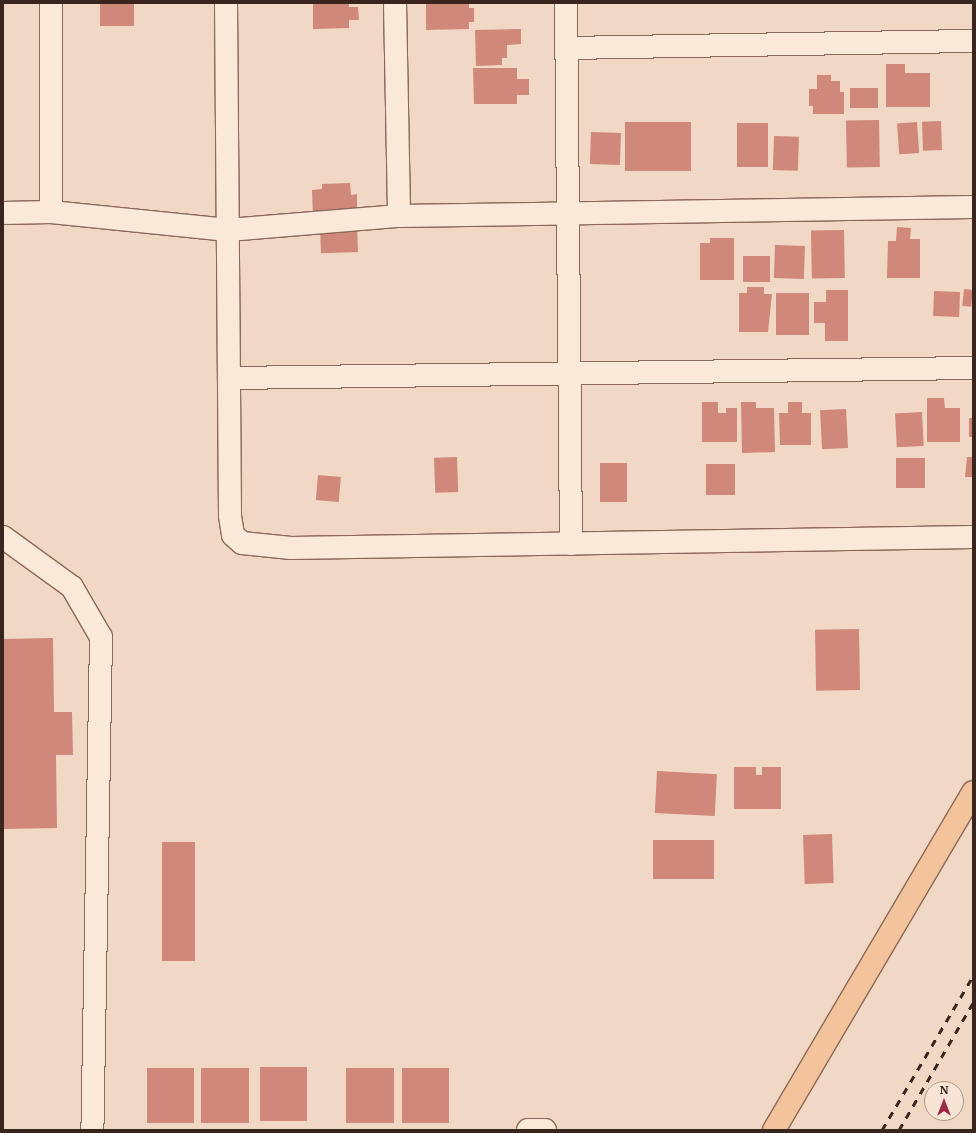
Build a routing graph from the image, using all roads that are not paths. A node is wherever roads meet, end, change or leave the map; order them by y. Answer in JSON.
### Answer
{"nodes":[{"id":1,"x":51,"y":3,"type":"edge"},
{"id":2,"x":226,"y":3,"type":"edge"},
{"id":3,"x":395,"y":3,"type":"edge"},
{"id":4,"x":566,"y":3,"type":"edge"},
{"id":5,"x":973,"y":42,"type":"edge"},
{"id":6,"x":566,"y":48,"type":"junction"},
{"id":7,"x":973,"y":207,"type":"edge"},
{"id":8,"x":51,"y":212,"type":"junction"},
{"id":9,"x":3,"y":213,"type":"edge"},
{"id":10,"x":568,"y":214,"type":"junction"},
{"id":11,"x":399,"y":216,"type":"junction"},
{"id":12,"x":228,"y":230,"type":"junction"},
{"id":13,"x":973,"y":368,"type":"edge"},
{"id":14,"x":569,"y":375,"type":"junction"},
{"id":15,"x":230,"y":378,"type":"junction"},
{"id":16,"x":3,"y":537,"type":"edge"},
{"id":17,"x":973,"y":537,"type":"edge"},
{"id":18,"x":571,"y":544,"type":"junction"},
{"id":19,"x":973,"y":792,"type":"edge"},
{"id":20,"x":92,"y":1130,"type":"edge"},
{"id":21,"x":528,"y":1130,"type":"edge"},
{"id":22,"x":545,"y":1130,"type":"edge"},
{"id":23,"x":774,"y":1130,"type":"edge"}],
"edges":[{"from":1,"to":8,"type":"street"},
{"from":2,"to":12,"type":"street"},
{"from":3,"to":11,"type":"street"},
{"from":4,"to":6,"type":"street"},
{"from":5,"to":6,"type":"street"},
{"from":6,"to":10,"type":"street"},
{"from":7,"to":10,"type":"street"},
{"from":8,"to":9,"type":"street"},
{"from":8,"to":12,"type":"street"},
{"from":10,"to":11,"type":"street"},
{"from":10,"to":14,"type":"street"},
{"from":11,"to":12,"type":"street"},
{"from":12,"to":15,"type":"street"},
{"from":13,"to":14,"type":"street"},
{"from":14,"to":15,"type":"street"},
{"from":14,"to":18,"type":"street"},
{"from":15,"to":18,"type":"street"},
{"from":16,"to":20,"type":"street"},
{"from":17,"to":18,"type":"street"},
{"from":19,"to":23,"type":"main road"},
{"from":21,"to":22,"type":"street"}]}
